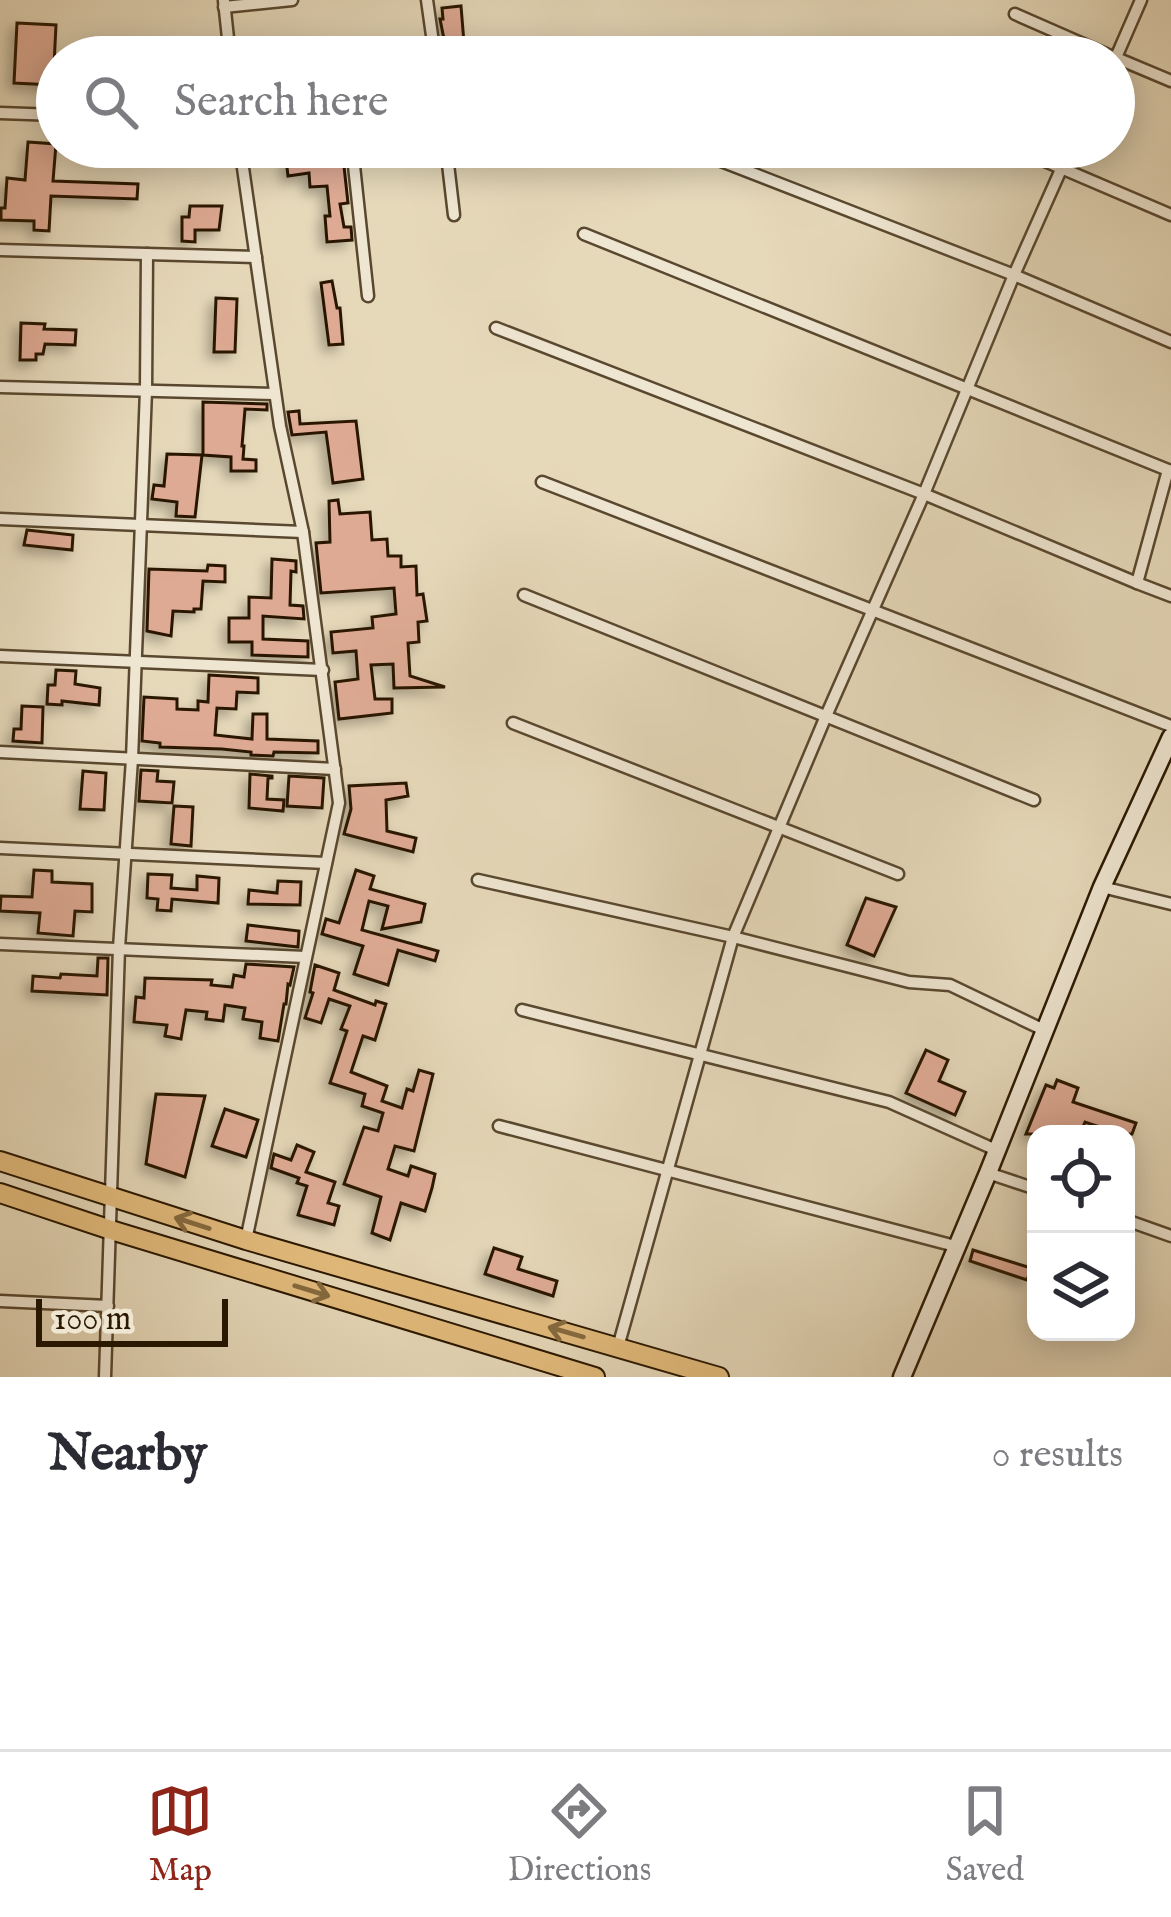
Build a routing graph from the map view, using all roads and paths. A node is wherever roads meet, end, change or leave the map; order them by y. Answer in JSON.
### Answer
{"nodes":[{"id":1,"x":292,"y":0,"type":"edge"},
{"id":2,"x":427,"y":0,"type":"edge"},
{"id":3,"x":1141,"y":0,"type":"edge"},
{"id":4,"x":224,"y":4,"type":"edge"},
{"id":5,"x":1015,"y":14,"type":"dead end"},
{"id":6,"x":228,"y":36,"type":"edge"},
{"id":7,"x":431,"y":36,"type":"edge"},
{"id":8,"x":1063,"y":36,"type":"edge"},
{"id":9,"x":1125,"y":36,"type":"edge"},
{"id":10,"x":1135,"y":67,"type":"edge"},
{"id":11,"x":1171,"y":81,"type":"edge"},
{"id":12,"x":0,"y":112,"type":"edge"},
{"id":13,"x":36,"y":114,"type":"edge"},
{"id":14,"x":243,"y":168,"type":"edge"},
{"id":15,"x":354,"y":168,"type":"edge"},
{"id":16,"x":448,"y":168,"type":"edge"},
{"id":17,"x":739,"y":168,"type":"edge"},
{"id":18,"x":1061,"y":168,"type":"joint"},
{"id":19,"x":1171,"y":214,"type":"edge"},
{"id":20,"x":454,"y":215,"type":"dead end"},
{"id":21,"x":584,"y":234,"type":"dead end"},
{"id":22,"x":0,"y":250,"type":"edge"},
{"id":23,"x":147,"y":254,"type":"junction"},
{"id":24,"x":256,"y":257,"type":"junction"},
{"id":25,"x":1014,"y":274,"type":"junction"},
{"id":26,"x":368,"y":296,"type":"dead end"},
{"id":27,"x":496,"y":328,"type":"dead end"},
{"id":28,"x":1171,"y":343,"type":"edge"},
{"id":29,"x":0,"y":387,"type":"edge"},
{"id":30,"x":968,"y":388,"type":"junction"},
{"id":31,"x":146,"y":390,"type":"junction"},
{"id":32,"x":275,"y":394,"type":"junction"},
{"id":33,"x":1169,"y":471,"type":"edge"},
{"id":34,"x":542,"y":482,"type":"dead end"},
{"id":35,"x":924,"y":494,"type":"junction"},
{"id":36,"x":0,"y":519,"type":"edge"},
{"id":37,"x":140,"y":525,"type":"junction"},
{"id":38,"x":303,"y":532,"type":"junction"},
{"id":39,"x":1138,"y":583,"type":"junction"},
{"id":40,"x":524,"y":596,"type":"dead end"},
{"id":41,"x":1171,"y":596,"type":"edge"},
{"id":42,"x":874,"y":610,"type":"junction"},
{"id":43,"x":0,"y":656,"type":"edge"},
{"id":44,"x":136,"y":662,"type":"junction"},
{"id":45,"x":322,"y":670,"type":"junction"},
{"id":46,"x":826,"y":716,"type":"junction"},
{"id":47,"x":513,"y":723,"type":"dead end"},
{"id":48,"x":1171,"y":726,"type":"edge"},
{"id":49,"x":1171,"y":737,"type":"edge"},
{"id":50,"x":0,"y":752,"type":"edge"},
{"id":51,"x":1167,"y":758,"type":"edge"},
{"id":52,"x":132,"y":759,"type":"junction"},
{"id":53,"x":335,"y":769,"type":"junction"},
{"id":54,"x":1034,"y":800,"type":"dead end"},
{"id":55,"x":780,"y":826,"type":"junction"},
{"id":56,"x":0,"y":848,"type":"edge"},
{"id":57,"x":126,"y":854,"type":"junction"},
{"id":58,"x":326,"y":863,"type":"junction"},
{"id":59,"x":898,"y":874,"type":"dead end"},
{"id":60,"x":478,"y":880,"type":"dead end"},
{"id":61,"x":1102,"y":887,"type":"junction"},
{"id":62,"x":1171,"y":904,"type":"edge"},
{"id":63,"x":733,"y":937,"type":"junction"},
{"id":64,"x":0,"y":944,"type":"edge"},
{"id":65,"x":119,"y":949,"type":"junction"},
{"id":66,"x":305,"y":957,"type":"junction"},
{"id":67,"x":522,"y":1010,"type":"dead end"},
{"id":68,"x":1044,"y":1030,"type":"junction"},
{"id":69,"x":701,"y":1054,"type":"junction"},
{"id":70,"x":499,"y":1126,"type":"dead end"},
{"id":71,"x":996,"y":1150,"type":"junction"},
{"id":72,"x":0,"y":1161,"type":"edge"},
{"id":73,"x":669,"y":1170,"type":"junction"},
{"id":74,"x":988,"y":1173,"type":"junction"},
{"id":75,"x":1027,"y":1186,"type":"edge"},
{"id":76,"x":0,"y":1193,"type":"edge"},
{"id":77,"x":112,"y":1197,"type":"junction"},
{"id":78,"x":1135,"y":1223,"type":"edge"},
{"id":79,"x":111,"y":1230,"type":"junction"},
{"id":80,"x":1171,"y":1236,"type":"edge"},
{"id":81,"x":246,"y":1240,"type":"junction"},
{"id":82,"x":956,"y":1246,"type":"junction"},
{"id":83,"x":0,"y":1301,"type":"edge"},
{"id":84,"x":108,"y":1306,"type":"junction"},
{"id":85,"x":618,"y":1347,"type":"junction"},
{"id":86,"x":105,"y":1377,"type":"edge"},
{"id":87,"x":595,"y":1377,"type":"edge"},
{"id":88,"x":718,"y":1377,"type":"edge"},
{"id":89,"x":902,"y":1377,"type":"edge"}],
"edges":[{"from":1,"to":4,"type":"street"},
{"from":2,"to":7,"type":"street"},
{"from":3,"to":9,"type":"street"},
{"from":4,"to":6,"type":"street"},
{"from":5,"to":8,"type":"street"},
{"from":10,"to":11,"type":"street"},
{"from":12,"to":13,"type":"street"},
{"from":14,"to":24,"type":"street"},
{"from":15,"to":26,"type":"street"},
{"from":16,"to":20,"type":"street"},
{"from":17,"to":25,"type":"street"},
{"from":18,"to":19,"type":"street"},
{"from":18,"to":25,"type":"street"},
{"from":21,"to":30,"type":"street"},
{"from":22,"to":23,"type":"street"},
{"from":23,"to":24,"type":"street"},
{"from":23,"to":31,"type":"street"},
{"from":24,"to":32,"type":"street"},
{"from":25,"to":28,"type":"street"},
{"from":25,"to":30,"type":"street"},
{"from":27,"to":35,"type":"street"},
{"from":29,"to":31,"type":"street"},
{"from":30,"to":33,"type":"street"},
{"from":30,"to":35,"type":"street"},
{"from":31,"to":32,"type":"street"},
{"from":31,"to":37,"type":"street"},
{"from":32,"to":38,"type":"street"},
{"from":33,"to":39,"type":"street"},
{"from":34,"to":42,"type":"street"},
{"from":35,"to":39,"type":"street"},
{"from":35,"to":42,"type":"street"},
{"from":36,"to":37,"type":"street"},
{"from":37,"to":38,"type":"street"},
{"from":37,"to":44,"type":"street"},
{"from":38,"to":45,"type":"street"},
{"from":39,"to":41,"type":"street"},
{"from":40,"to":46,"type":"street"},
{"from":42,"to":46,"type":"street"},
{"from":42,"to":48,"type":"street"},
{"from":43,"to":44,"type":"street"},
{"from":44,"to":45,"type":"street"},
{"from":44,"to":52,"type":"street"},
{"from":45,"to":53,"type":"street"},
{"from":46,"to":54,"type":"street"},
{"from":46,"to":55,"type":"street"},
{"from":47,"to":55,"type":"street"},
{"from":49,"to":51,"type":"main road"},
{"from":50,"to":52,"type":"street"},
{"from":51,"to":61,"type":"main road"},
{"from":52,"to":53,"type":"street"},
{"from":52,"to":57,"type":"street"},
{"from":53,"to":58,"type":"street"},
{"from":55,"to":59,"type":"street"},
{"from":55,"to":63,"type":"street"},
{"from":56,"to":57,"type":"street"},
{"from":57,"to":58,"type":"street"},
{"from":57,"to":65,"type":"street"},
{"from":58,"to":66,"type":"street"},
{"from":60,"to":63,"type":"street"},
{"from":61,"to":62,"type":"street"},
{"from":61,"to":68,"type":"main road"},
{"from":63,"to":68,"type":"street"},
{"from":63,"to":69,"type":"street"},
{"from":64,"to":65,"type":"street"},
{"from":65,"to":66,"type":"street"},
{"from":65,"to":77,"type":"street"},
{"from":66,"to":81,"type":"street"},
{"from":67,"to":69,"type":"street"},
{"from":68,"to":71,"type":"main road"},
{"from":69,"to":71,"type":"street"},
{"from":69,"to":73,"type":"street"},
{"from":70,"to":73,"type":"street"},
{"from":71,"to":74,"type":"main road"},
{"from":72,"to":77,"type":"main road"},
{"from":73,"to":82,"type":"street"},
{"from":73,"to":85,"type":"street"},
{"from":74,"to":75,"type":"street"},
{"from":74,"to":82,"type":"main road"},
{"from":76,"to":79,"type":"main road"},
{"from":77,"to":79,"type":"street"},
{"from":81,"to":77,"type":"main road","one_way":true},
{"from":78,"to":80,"type":"street"},
{"from":79,"to":84,"type":"street"},
{"from":79,"to":87,"type":"main road","one_way":true},
{"from":85,"to":81,"type":"main road","one_way":true},
{"from":82,"to":89,"type":"main road"},
{"from":83,"to":84,"type":"street"},
{"from":84,"to":86,"type":"street"},
{"from":85,"to":88,"type":"main road"}]}
